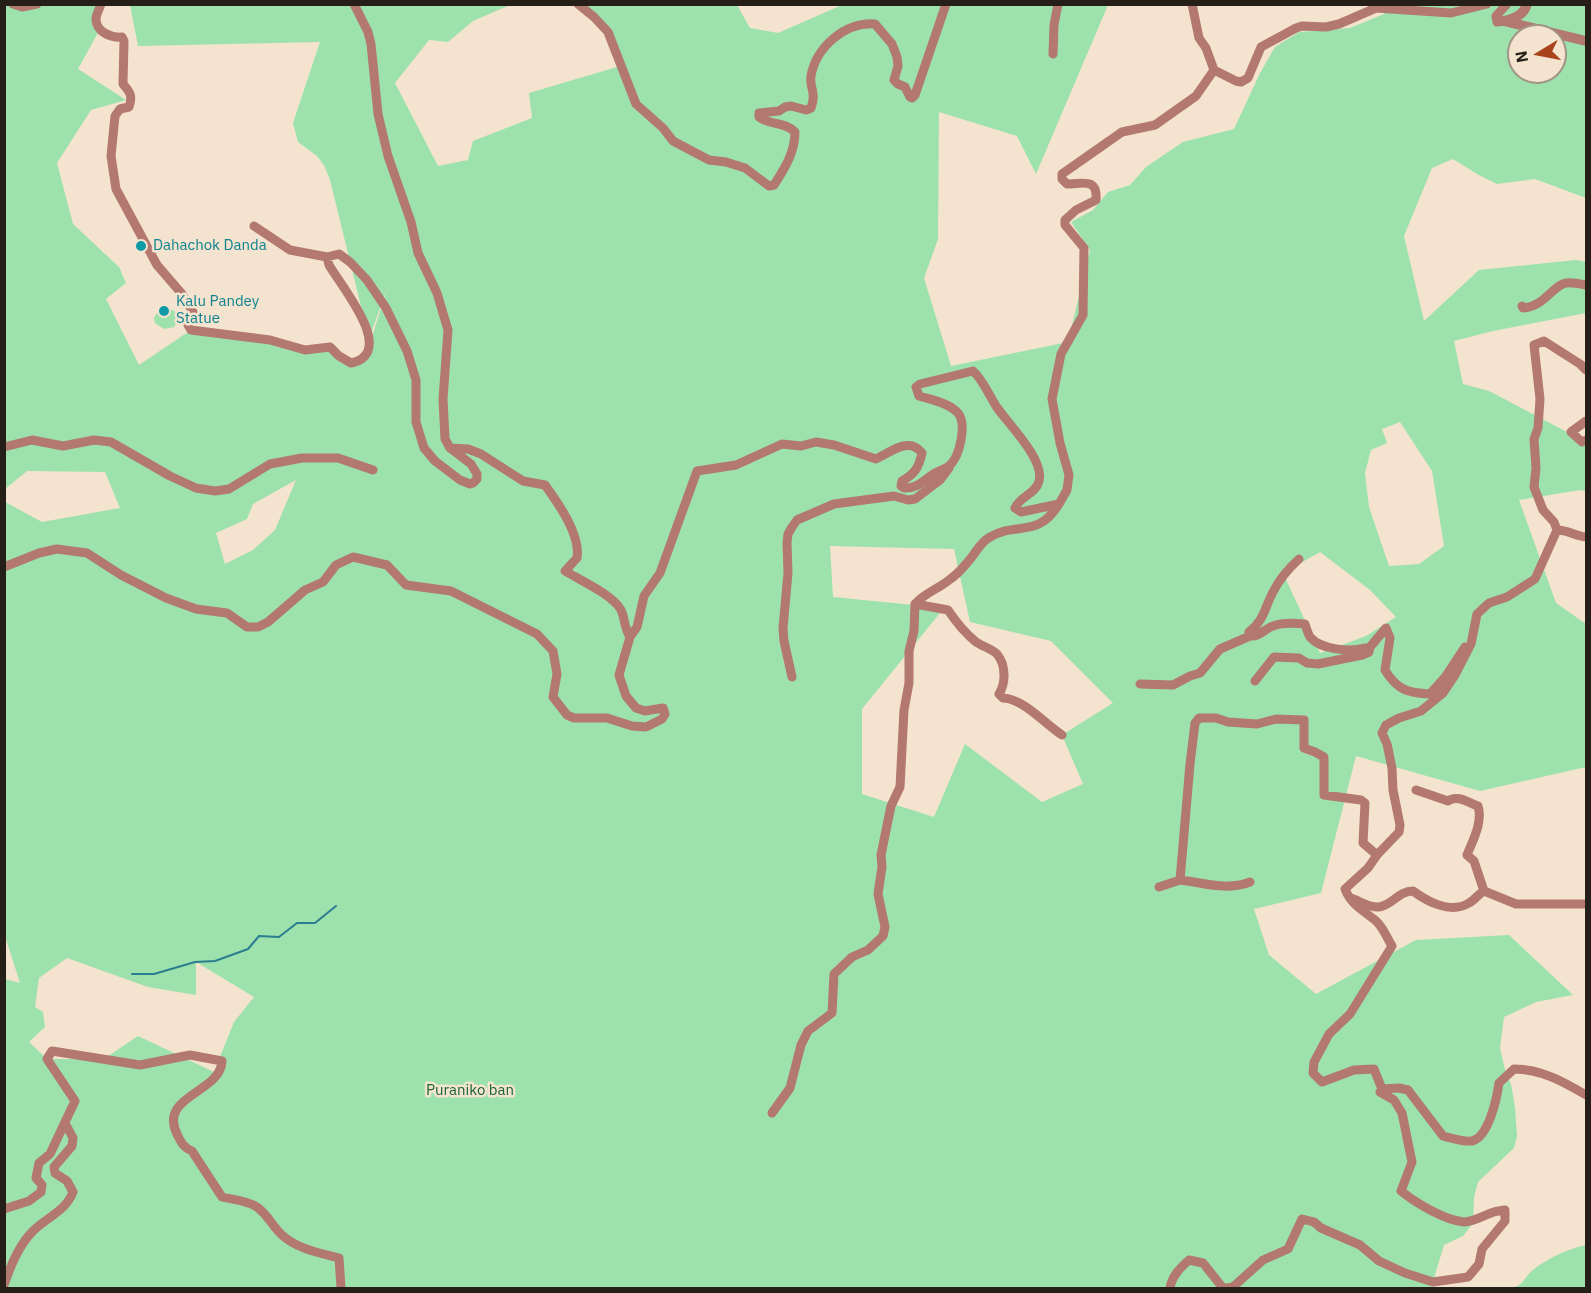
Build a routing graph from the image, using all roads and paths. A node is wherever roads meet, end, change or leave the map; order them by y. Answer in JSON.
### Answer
{"nodes":[{"id":1,"x":13,"y":4,"type":"edge"},
{"id":2,"x":37,"y":4,"type":"edge"},
{"id":3,"x":101,"y":4,"type":"edge"},
{"id":4,"x":354,"y":4,"type":"edge"},
{"id":5,"x":578,"y":4,"type":"edge"},
{"id":6,"x":946,"y":4,"type":"edge"},
{"id":7,"x":1058,"y":4,"type":"edge"},
{"id":8,"x":1192,"y":4,"type":"edge"},
{"id":9,"x":1487,"y":4,"type":"edge"},
{"id":10,"x":1507,"y":4,"type":"edge"},
{"id":11,"x":1527,"y":4,"type":"edge"},
{"id":12,"x":1504,"y":21,"type":"junction"},
{"id":13,"x":1587,"y":41,"type":"edge"},
{"id":14,"x":1053,"y":54,"type":"dead end"},
{"id":15,"x":1214,"y":70,"type":"junction"},
{"id":16,"x":254,"y":226,"type":"dead end"},
{"id":17,"x":327,"y":257,"type":"junction"},
{"id":18,"x":1587,"y":285,"type":"edge"},
{"id":19,"x":1522,"y":306,"type":"dead end"},
{"id":20,"x":1587,"y":370,"type":"edge"},
{"id":21,"x":1587,"y":421,"type":"edge"},
{"id":22,"x":1587,"y":440,"type":"edge"},
{"id":23,"x":4,"y":447,"type":"edge"},
{"id":24,"x":450,"y":448,"type":"junction"},
{"id":25,"x":950,"y":466,"type":"junction"},
{"id":26,"x":373,"y":471,"type":"dead end"},
{"id":27,"x":1059,"y":504,"type":"junction"},
{"id":28,"x":1557,"y":530,"type":"junction"},
{"id":29,"x":1587,"y":537,"type":"edge"},
{"id":30,"x":1299,"y":559,"type":"dead end"},
{"id":31,"x":4,"y":567,"type":"edge"},
{"id":32,"x":915,"y":604,"type":"junction"},
{"id":33,"x":1250,"y":636,"type":"junction"},
{"id":34,"x":630,"y":637,"type":"junction"},
{"id":35,"x":1370,"y":647,"type":"junction"},
{"id":36,"x":1469,"y":647,"type":"junction"},
{"id":37,"x":792,"y":676,"type":"dead end"},
{"id":38,"x":1255,"y":681,"type":"dead end"},
{"id":39,"x":1140,"y":684,"type":"dead end"},
{"id":40,"x":1062,"y":735,"type":"dead end"},
{"id":41,"x":1416,"y":790,"type":"dead end"},
{"id":42,"x":1377,"y":855,"type":"junction"},
{"id":43,"x":1180,"y":880,"type":"junction"},
{"id":44,"x":1250,"y":882,"type":"dead end"},
{"id":45,"x":1159,"y":887,"type":"dead end"},
{"id":46,"x":1484,"y":891,"type":"junction"},
{"id":47,"x":1348,"y":898,"type":"junction"},
{"id":48,"x":1587,"y":904,"type":"edge"},
{"id":49,"x":1382,"y":1089,"type":"junction"},
{"id":50,"x":1587,"y":1095,"type":"edge"},
{"id":51,"x":772,"y":1113,"type":"dead end"},
{"id":52,"x":65,"y":1123,"type":"junction"},
{"id":53,"x":4,"y":1209,"type":"edge"},
{"id":54,"x":4,"y":1284,"type":"edge"},
{"id":55,"x":341,"y":1288,"type":"edge"},
{"id":56,"x":1170,"y":1288,"type":"edge"},
{"id":57,"x":1225,"y":1288,"type":"edge"}],
"edges":[{"from":1,"to":2,"type":"street"},
{"from":3,"to":17,"type":"street"},
{"from":4,"to":24,"type":"street"},
{"from":5,"to":6,"type":"street"},
{"from":7,"to":14,"type":"street"},
{"from":8,"to":15,"type":"street"},
{"from":9,"to":15,"type":"street"},
{"from":10,"to":12,"type":"street"},
{"from":11,"to":12,"type":"street"},
{"from":12,"to":13,"type":"street"},
{"from":15,"to":27,"type":"street"},
{"from":16,"to":17,"type":"street"},
{"from":17,"to":24,"type":"street"},
{"from":18,"to":19,"type":"street"},
{"from":20,"to":28,"type":"street"},
{"from":21,"to":22,"type":"street"},
{"from":23,"to":26,"type":"street"},
{"from":24,"to":34,"type":"street"},
{"from":25,"to":27,"type":"street"},
{"from":25,"to":34,"type":"street"},
{"from":25,"to":37,"type":"street"},
{"from":27,"to":32,"type":"street"},
{"from":28,"to":29,"type":"street"},
{"from":28,"to":36,"type":"street"},
{"from":30,"to":33,"type":"street"},
{"from":31,"to":34,"type":"street"},
{"from":32,"to":40,"type":"street"},
{"from":32,"to":51,"type":"street"},
{"from":33,"to":35,"type":"street"},
{"from":33,"to":39,"type":"street"},
{"from":35,"to":36,"type":"street"},
{"from":35,"to":38,"type":"street"},
{"from":36,"to":42,"type":"street"},
{"from":41,"to":46,"type":"street"},
{"from":42,"to":43,"type":"street"},
{"from":42,"to":47,"type":"street"},
{"from":43,"to":44,"type":"street"},
{"from":43,"to":45,"type":"street"},
{"from":46,"to":47,"type":"street"},
{"from":46,"to":48,"type":"street"},
{"from":47,"to":49,"type":"street"},
{"from":49,"to":50,"type":"street"},
{"from":49,"to":57,"type":"street"},
{"from":52,"to":53,"type":"street"},
{"from":52,"to":54,"type":"street"},
{"from":52,"to":55,"type":"street"},
{"from":56,"to":57,"type":"street"}]}
